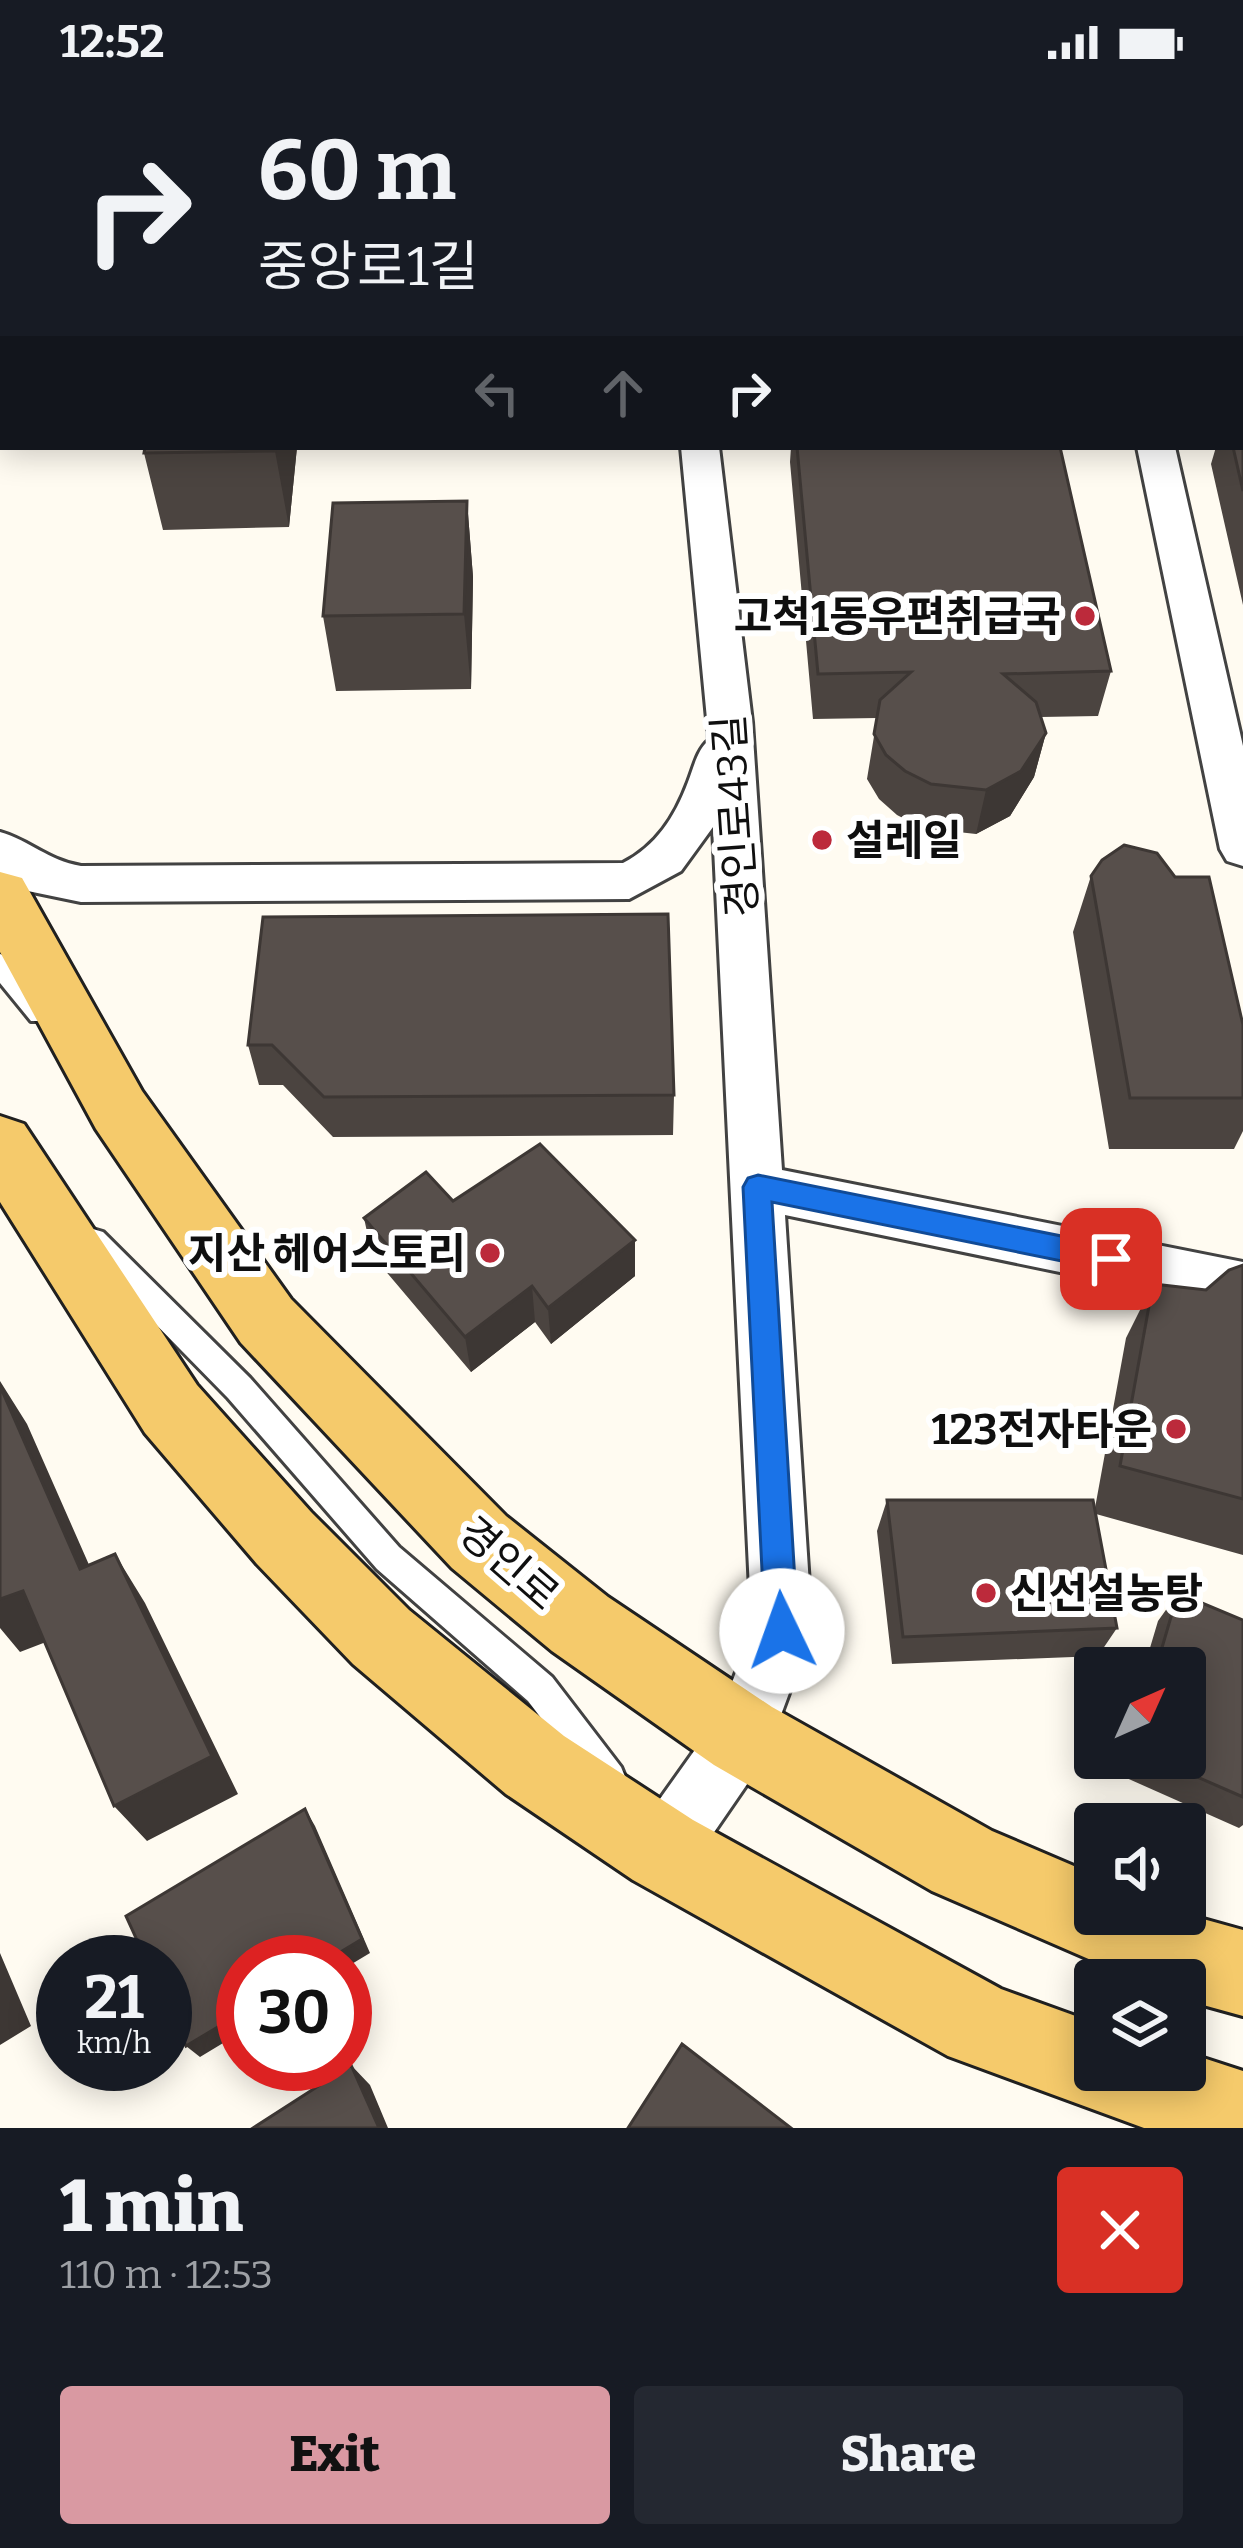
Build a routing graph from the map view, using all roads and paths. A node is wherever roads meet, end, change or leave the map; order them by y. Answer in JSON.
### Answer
{"nodes":[{"id":1,"x":700,"y":450,"type":"edge"},
{"id":2,"x":1157,"y":450,"type":"edge"},
{"id":3,"x":730,"y":722,"type":"junction"},
{"id":4,"x":1234,"y":772,"type":"edge"},
{"id":5,"x":0,"y":849,"type":"edge"},
{"id":6,"x":1243,"y":849,"type":"edge"},
{"id":7,"x":0,"y":895,"type":"edge"},
{"id":8,"x":0,"y":964,"type":"edge"},
{"id":9,"x":119,"y":1110,"type":"junction"},
{"id":10,"x":7,"y":1167,"type":"edge"},
{"id":11,"x":758,"y":1187,"type":"junction"},
{"id":12,"x":1243,"y":1286,"type":"edge"},
{"id":13,"x":743,"y":1736,"type":"junction"},
{"id":14,"x":663,"y":1850,"type":"junction"},
{"id":15,"x":1243,"y":1973,"type":"edge"},
{"id":16,"x":1074,"y":2059,"type":"edge"},
{"id":17,"x":1167,"y":2091,"type":"edge"},
{"id":18,"x":1243,"y":2116,"type":"edge"}],
"edges":[{"from":1,"to":3,"type":"street","name":"경인로43길"},
{"from":2,"to":4,"type":"street"},
{"from":3,"to":5,"type":"street"},
{"from":3,"to":11,"type":"street","name":"경인로43길"},
{"from":4,"to":6,"type":"street"},
{"from":7,"to":9,"type":"main road","name":"경인로"},
{"from":8,"to":9,"type":"lane"},
{"from":9,"to":13,"type":"main road","name":"경인로"},
{"from":10,"to":14,"type":"main road"},
{"from":11,"to":12,"type":"street"},
{"from":11,"to":13,"type":"street","name":"경인로43길"},
{"from":13,"to":14,"type":"street","name":"경인로43길"},
{"from":13,"to":15,"type":"main road","name":"경인로"},
{"from":14,"to":16,"type":"main road"},
{"from":17,"to":18,"type":"main road"}]}
